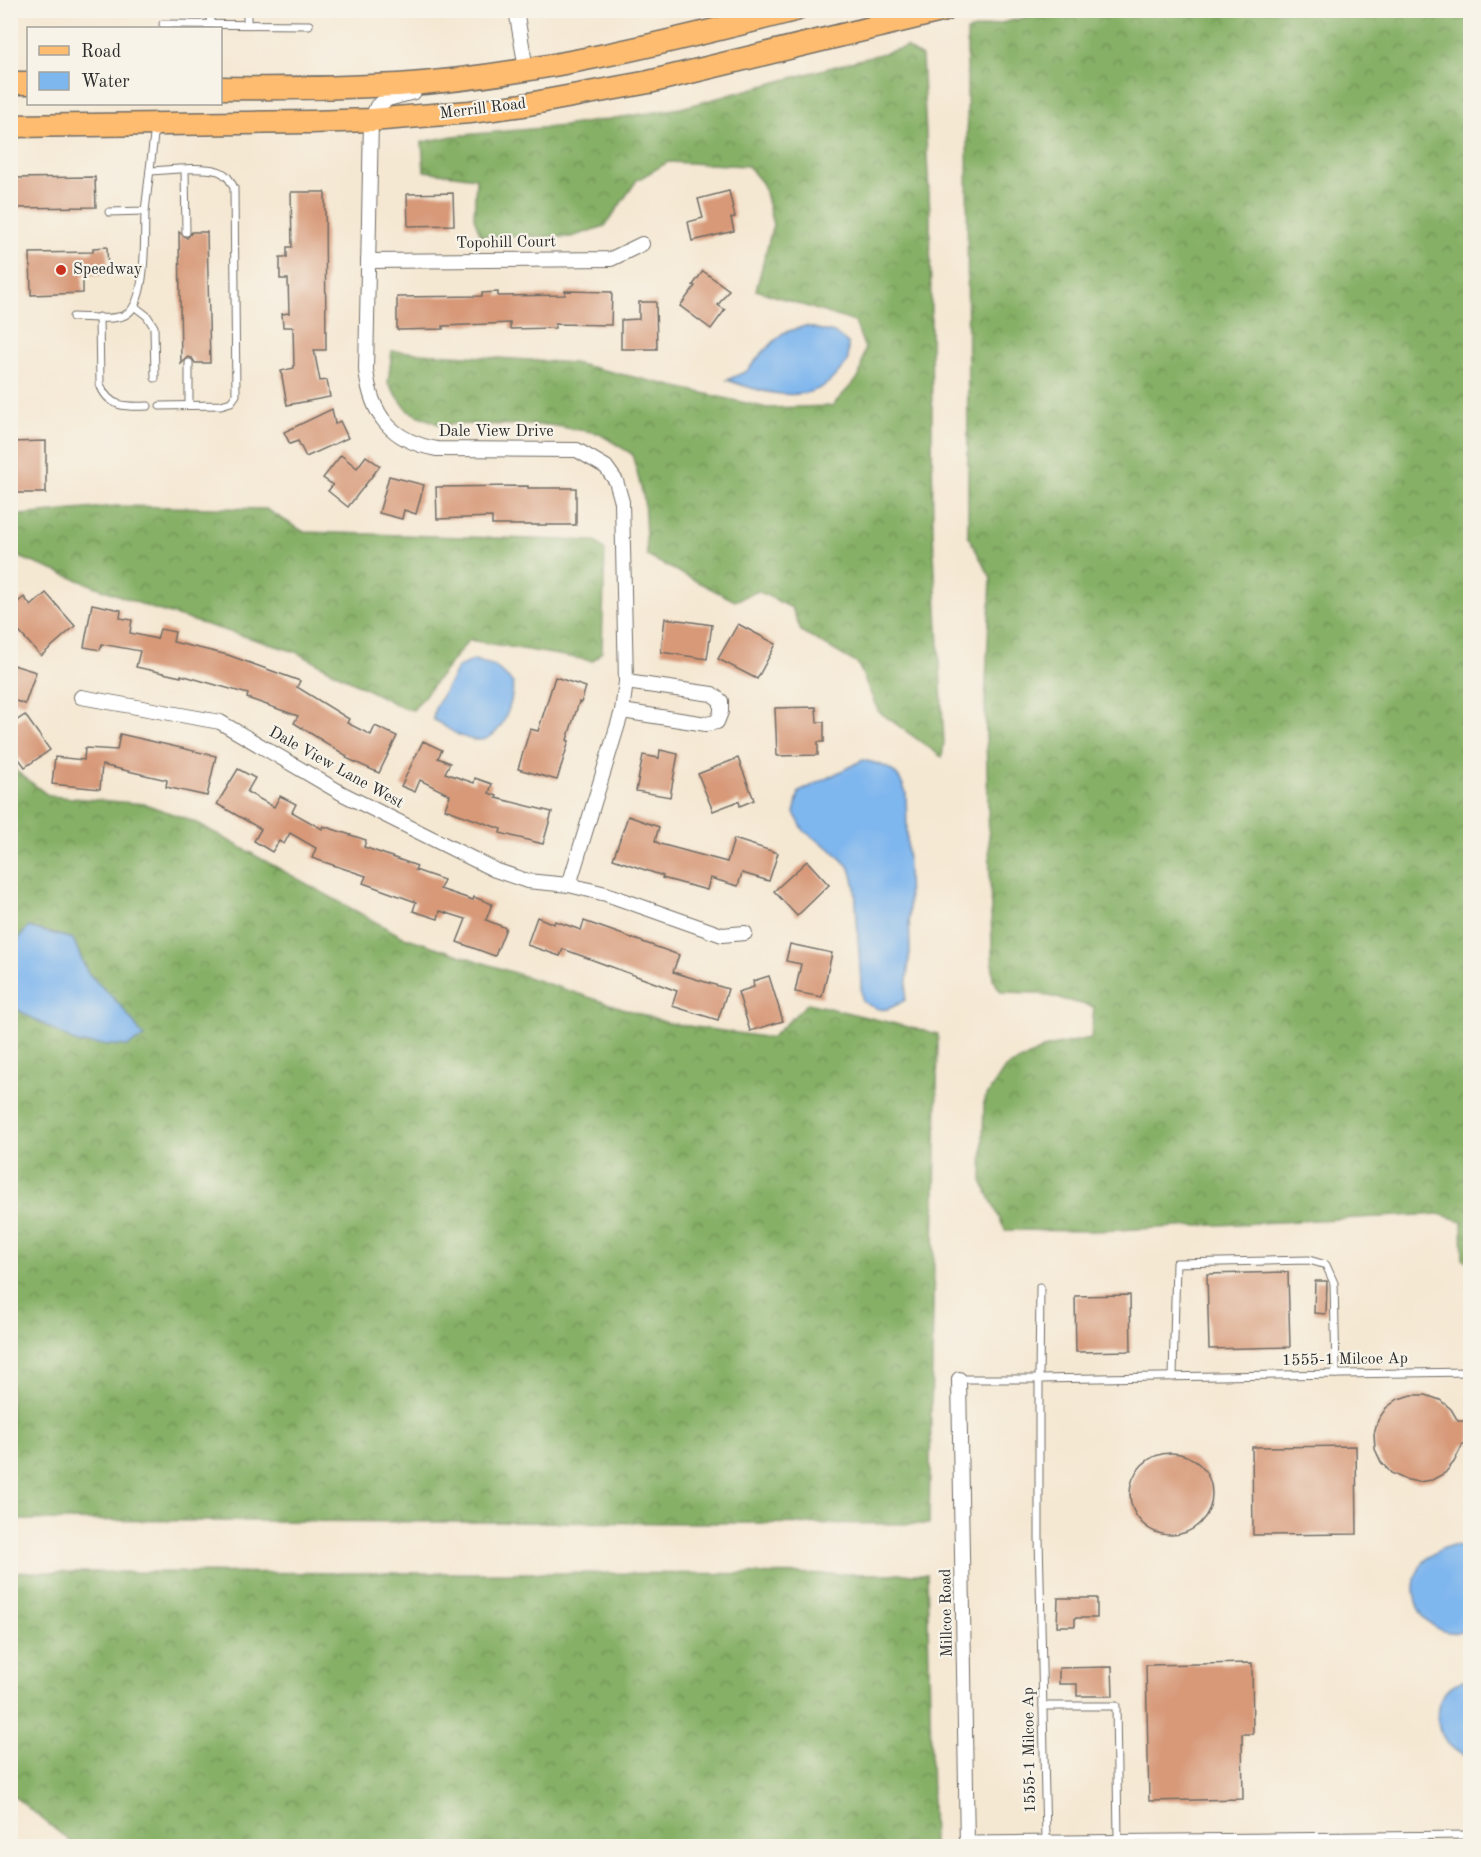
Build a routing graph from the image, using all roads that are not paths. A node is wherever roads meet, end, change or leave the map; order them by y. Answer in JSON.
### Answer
{"nodes":[{"id":1,"x":211,"y":10,"type":"edge"},
{"id":2,"x":247,"y":10,"type":"edge"},
{"id":3,"x":350,"y":10,"type":"edge"},
{"id":4,"x":450,"y":10,"type":"edge"},
{"id":5,"x":516,"y":10,"type":"edge"},
{"id":6,"x":795,"y":10,"type":"edge"},
{"id":7,"x":945,"y":10,"type":"edge"},
{"id":8,"x":163,"y":24,"type":"dead end"},
{"id":9,"x":210,"y":24,"type":"junction"},
{"id":10,"x":247,"y":24,"type":"junction"},
{"id":11,"x":309,"y":25,"type":"dead end"},
{"id":12,"x":526,"y":69,"type":"junction"},
{"id":13,"x":476,"y":76,"type":"junction"},
{"id":14,"x":10,"y":83,"type":"edge"},
{"id":15,"x":27,"y":83,"type":"edge"},
{"id":16,"x":222,"y":88,"type":"edge"},
{"id":17,"x":371,"y":120,"type":"junction"},
{"id":18,"x":156,"y":124,"type":"junction"},
{"id":19,"x":10,"y":126,"type":"edge"},
{"id":20,"x":185,"y":170,"type":"junction"},
{"id":21,"x":150,"y":171,"type":"junction"},
{"id":22,"x":145,"y":211,"type":"junction"},
{"id":23,"x":109,"y":212,"type":"dead end"},
{"id":24,"x":186,"y":232,"type":"dead end"},
{"id":25,"x":642,"y":244,"type":"dead end"},
{"id":26,"x":368,"y":261,"type":"junction"},
{"id":27,"x":134,"y":306,"type":"junction"},
{"id":28,"x":73,"y":317,"type":"dead end"},
{"id":29,"x":99,"y":317,"type":"junction"},
{"id":30,"x":189,"y":363,"type":"dead end"},
{"id":31,"x":155,"y":378,"type":"dead end"},
{"id":32,"x":189,"y":405,"type":"junction"},
{"id":33,"x":148,"y":406,"type":"dead end"},
{"id":34,"x":160,"y":406,"type":"dead end"},
{"id":35,"x":626,"y":682,"type":"junction"},
{"id":36,"x":81,"y":697,"type":"dead end"},
{"id":37,"x":622,"y":711,"type":"junction"},
{"id":38,"x":569,"y":885,"type":"junction"},
{"id":39,"x":745,"y":933,"type":"dead end"},
{"id":40,"x":1040,"y":1287,"type":"dead end"},
{"id":41,"x":1470,"y":1372,"type":"edge"},
{"id":42,"x":1336,"y":1374,"type":"junction"},
{"id":43,"x":1173,"y":1377,"type":"junction"},
{"id":44,"x":959,"y":1379,"type":"joint"},
{"id":45,"x":1039,"y":1379,"type":"junction"},
{"id":46,"x":1043,"y":1706,"type":"junction"},
{"id":47,"x":1470,"y":1836,"type":"edge"},
{"id":48,"x":1118,"y":1838,"type":"junction"},
{"id":49,"x":1046,"y":1839,"type":"junction"},
{"id":50,"x":967,"y":1843,"type":"edge"}],
"edges":[{"from":1,"to":9,"type":"lane"},
{"from":2,"to":10,"type":"lane"},
{"from":3,"to":4,"type":"lane"},
{"from":5,"to":12,"type":"street"},
{"from":6,"to":12,"type":"main road","name":"Merrill Road"},
{"from":7,"to":17,"type":"main road","name":"Merrill Road"},
{"from":8,"to":9,"type":"lane"},
{"from":9,"to":10,"type":"lane"},
{"from":10,"to":11,"type":"lane"},
{"from":12,"to":13,"type":"main road","name":"Merrill Road"},
{"from":13,"to":16,"type":"main road","name":"Merrill Road"},
{"from":13,"to":17,"type":"street"},
{"from":14,"to":15,"type":"main road"},
{"from":17,"to":18,"type":"main road","name":"Merrill Road"},
{"from":17,"to":26,"type":"street","name":"Dale View Drive"},
{"from":18,"to":19,"type":"main road","name":"Merrill Road"},
{"from":18,"to":21,"type":"lane"},
{"from":20,"to":21,"type":"lane"},
{"from":20,"to":24,"type":"lane"},
{"from":20,"to":32,"type":"lane"},
{"from":21,"to":22,"type":"lane"},
{"from":22,"to":23,"type":"lane"},
{"from":22,"to":27,"type":"lane"},
{"from":25,"to":26,"type":"street","name":"Topohill Court"},
{"from":26,"to":35,"type":"street","name":"Dale View Drive"},
{"from":27,"to":29,"type":"lane"},
{"from":27,"to":31,"type":"lane"},
{"from":28,"to":29,"type":"lane"},
{"from":29,"to":33,"type":"lane"},
{"from":30,"to":32,"type":"lane"},
{"from":32,"to":34,"type":"lane"},
{"from":35,"to":37,"type":"street","name":"Dale View Drive"},
{"from":35,"to":37,"type":"street"},
{"from":36,"to":38,"type":"street","name":"Dale View Lane West"},
{"from":37,"to":38,"type":"street","name":"Dale View Drive"},
{"from":38,"to":39,"type":"street","name":"Dale View Lane West"},
{"from":40,"to":45,"type":"lane"},
{"from":41,"to":42,"type":"lane","name":"1555-1 Milcoe Ap"},
{"from":42,"to":43,"type":"lane","name":"1555-1 Milcoe Ap"},
{"from":42,"to":43,"type":"lane"},
{"from":43,"to":45,"type":"lane","name":"1555-1 Milcoe Ap"},
{"from":44,"to":45,"type":"lane","name":"1555-1 Milcoe Ap"},
{"from":44,"to":50,"type":"street","name":"Millcoe Road"},
{"from":45,"to":46,"type":"lane","name":"1555-1 Milcoe Ap"},
{"from":46,"to":48,"type":"lane"},
{"from":46,"to":49,"type":"lane","name":"1555-1 Milcoe Ap"},
{"from":47,"to":48,"type":"lane"},
{"from":48,"to":49,"type":"lane"},
{"from":49,"to":50,"type":"lane"}]}
